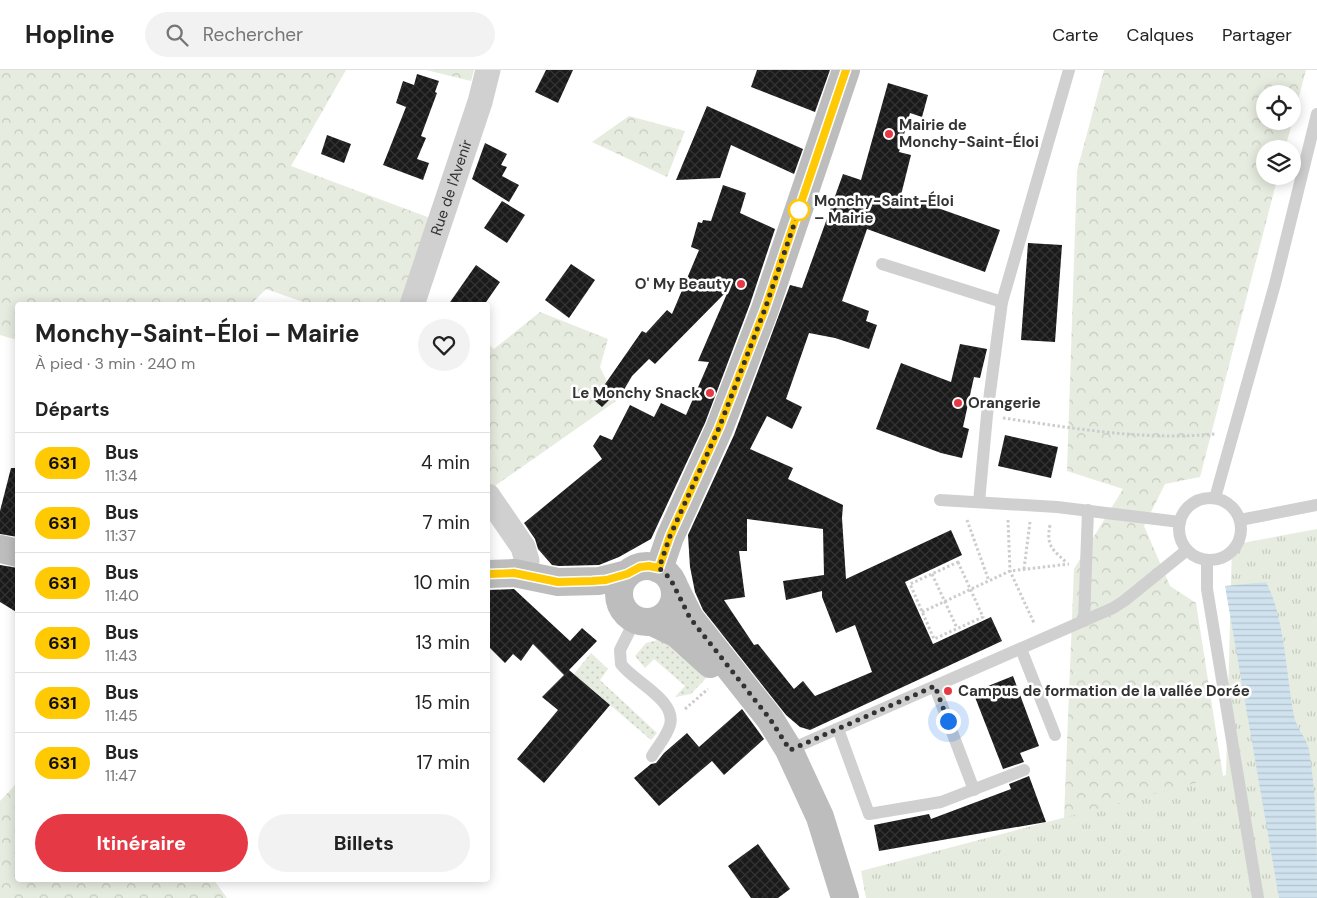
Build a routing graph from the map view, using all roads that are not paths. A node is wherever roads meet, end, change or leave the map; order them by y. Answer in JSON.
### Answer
{"nodes":[{"id":1,"x":488,"y":70,"type":"edge"},
{"id":2,"x":846,"y":70,"type":"edge"},
{"id":3,"x":1068,"y":70,"type":"edge"},
{"id":4,"x":1317,"y":114,"type":"edge"},
{"id":5,"x":882,"y":264,"type":"dead end"},
{"id":6,"x":413,"y":302,"type":"edge"},
{"id":7,"x":1002,"y":302,"type":"junction"},
{"id":8,"x":1215,"y":498,"type":"junction"},
{"id":9,"x":490,"y":499,"type":"edge"},
{"id":10,"x":940,"y":500,"type":"dead end"},
{"id":11,"x":979,"y":502,"type":"junction"},
{"id":12,"x":1317,"y":505,"type":"edge"},
{"id":13,"x":1088,"y":510,"type":"junction"},
{"id":14,"x":1240,"y":520,"type":"junction"},
{"id":15,"x":1180,"y":522,"type":"junction"},
{"id":16,"x":0,"y":549,"type":"edge"},
{"id":17,"x":1187,"y":550,"type":"junction"},
{"id":18,"x":15,"y":552,"type":"edge"},
{"id":19,"x":1207,"y":560,"type":"junction"},
{"id":20,"x":490,"y":574,"type":"edge"},
{"id":21,"x":627,"y":574,"type":"junction"},
{"id":22,"x":524,"y":575,"type":"junction"},
{"id":23,"x":666,"y":577,"type":"junction"},
{"id":24,"x":558,"y":582,"type":"junction"},
{"id":25,"x":638,"y":618,"type":"junction"},
{"id":26,"x":1084,"y":621,"type":"junction"},
{"id":27,"x":1021,"y":649,"type":"junction"},
{"id":28,"x":935,"y":686,"type":"junction"},
{"id":29,"x":770,"y":719,"type":"junction"},
{"id":30,"x":838,"y":729,"type":"junction"},
{"id":31,"x":1055,"y":735,"type":"dead end"},
{"id":32,"x":790,"y":750,"type":"junction"},
{"id":33,"x":652,"y":756,"type":"dead end"},
{"id":34,"x":1024,"y":770,"type":"dead end"},
{"id":35,"x":974,"y":790,"type":"junction"},
{"id":36,"x":845,"y":898,"type":"edge"},
{"id":37,"x":1258,"y":898,"type":"edge"}],
"edges":[{"from":1,"to":6,"type":"street","name":"Rue de l'Avenir"},
{"from":2,"to":23,"type":"street"},
{"from":3,"to":7,"type":"lane"},
{"from":4,"to":8,"type":"lane"},
{"from":5,"to":7,"type":"lane"},
{"from":7,"to":11,"type":"lane"},
{"from":8,"to":14,"type":"lane"},
{"from":8,"to":15,"type":"lane"},
{"from":9,"to":22,"type":"street"},
{"from":10,"to":11,"type":"lane"},
{"from":11,"to":13,"type":"lane"},
{"from":12,"to":14,"type":"lane"},
{"from":13,"to":15,"type":"lane"},
{"from":13,"to":26,"type":"lane"},
{"from":14,"to":19,"type":"lane"},
{"from":15,"to":17,"type":"lane"},
{"from":16,"to":18,"type":"street"},
{"from":17,"to":19,"type":"lane"},
{"from":17,"to":26,"type":"lane"},
{"from":19,"to":37,"type":"lane"},
{"from":20,"to":22,"type":"street"},
{"from":21,"to":23,"type":"street"},
{"from":21,"to":24,"type":"street"},
{"from":21,"to":25,"type":"street"},
{"from":22,"to":24,"type":"street"},
{"from":23,"to":25,"type":"street"},
{"from":23,"to":29,"type":"street"},
{"from":24,"to":25,"type":"street"},
{"from":25,"to":29,"type":"street"},
{"from":25,"to":33,"type":"lane"},
{"from":26,"to":27,"type":"lane"},
{"from":27,"to":28,"type":"lane"},
{"from":27,"to":31,"type":"lane"},
{"from":28,"to":30,"type":"lane"},
{"from":28,"to":35,"type":"lane"},
{"from":29,"to":32,"type":"street"},
{"from":30,"to":32,"type":"lane"},
{"from":30,"to":35,"type":"lane"},
{"from":32,"to":36,"type":"street"},
{"from":34,"to":35,"type":"lane"}]}
